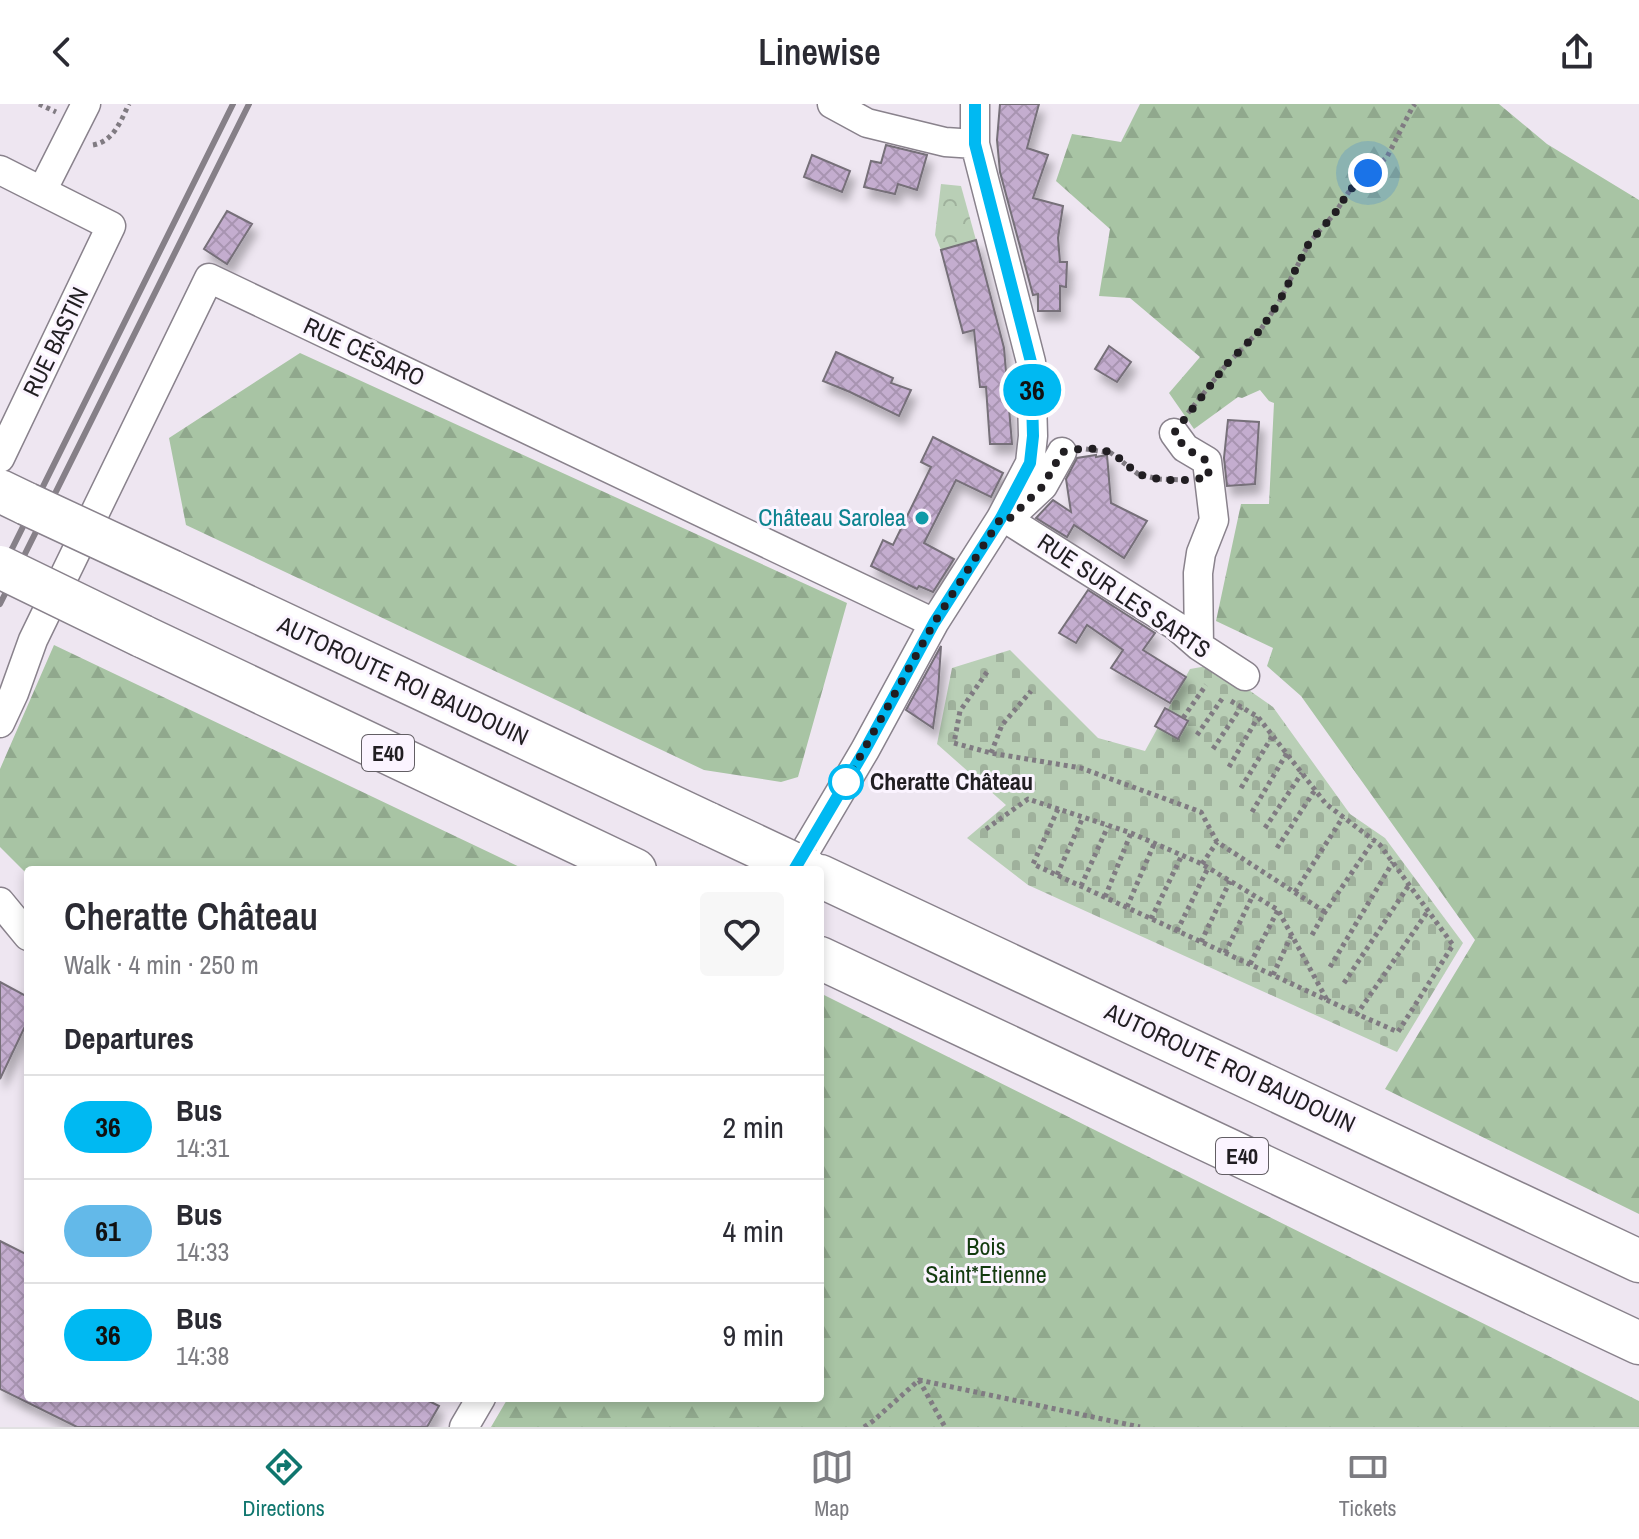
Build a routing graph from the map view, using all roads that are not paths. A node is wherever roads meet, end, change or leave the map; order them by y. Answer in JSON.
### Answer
{"nodes":[{"id":1,"x":86,"y":104,"type":"edge"},
{"id":2,"x":832,"y":104,"type":"edge"},
{"id":3,"x":975,"y":104,"type":"edge"},
{"id":4,"x":975,"y":144,"type":"junction"},
{"id":5,"x":0,"y":170,"type":"edge"},
{"id":6,"x":42,"y":191,"type":"junction"},
{"id":7,"x":1174,"y":433,"type":"road end"},
{"id":8,"x":1062,"y":452,"type":"road end"},
{"id":9,"x":0,"y":458,"type":"edge"},
{"id":10,"x":0,"y":491,"type":"edge"},
{"id":11,"x":1005,"y":519,"type":"junction"},
{"id":12,"x":0,"y":567,"type":"edge"},
{"id":13,"x":934,"y":623,"type":"junction"},
{"id":14,"x":1199,"y":646,"type":"junction"},
{"id":15,"x":1245,"y":676,"type":"dead end"},
{"id":16,"x":0,"y":723,"type":"edge"},
{"id":17,"x":627,"y":866,"type":"edge"},
{"id":18,"x":796,"y":866,"type":"edge"},
{"id":19,"x":798,"y":866,"type":"edge"},
{"id":20,"x":824,"y":878,"type":"edge"},
{"id":21,"x":0,"y":902,"type":"edge"},
{"id":22,"x":24,"y":931,"type":"edge"},
{"id":23,"x":832,"y":964,"type":"edge"},
{"id":24,"x":1639,"y":1261,"type":"edge"},
{"id":25,"x":1639,"y":1343,"type":"edge"},
{"id":26,"x":479,"y":1402,"type":"edge"},
{"id":27,"x":464,"y":1427,"type":"edge"}],
"edges":[{"from":1,"to":6,"type":"street"},
{"from":2,"to":4,"type":"street"},
{"from":3,"to":4,"type":"street"},
{"from":4,"to":11,"type":"street"},
{"from":5,"to":6,"type":"street"},
{"from":6,"to":9,"type":"street","name":"RUE BASTIN"},
{"from":7,"to":14,"type":"street"},
{"from":8,"to":11,"type":"street"},
{"from":10,"to":19,"type":"highway","name":"AUTOROUTE ROI BAUDOUIN","bridge":true},
{"from":11,"to":13,"type":"street"},
{"from":11,"to":14,"type":"street","name":"RUE SUR LES SARTS"},
{"from":12,"to":17,"type":"highway","number":"E40","bridge":true},
{"from":13,"to":16,"type":"street","name":"RUE CÉSARO"},
{"from":13,"to":18,"type":"street"},
{"from":14,"to":15,"type":"street","name":"RUE SUR LES SARTS"},
{"from":20,"to":24,"type":"highway","name":"AUTOROUTE ROI BAUDOUIN"},
{"from":21,"to":22,"type":"street"},
{"from":23,"to":25,"type":"highway","number":"E40"},
{"from":26,"to":27,"type":"street"}]}
